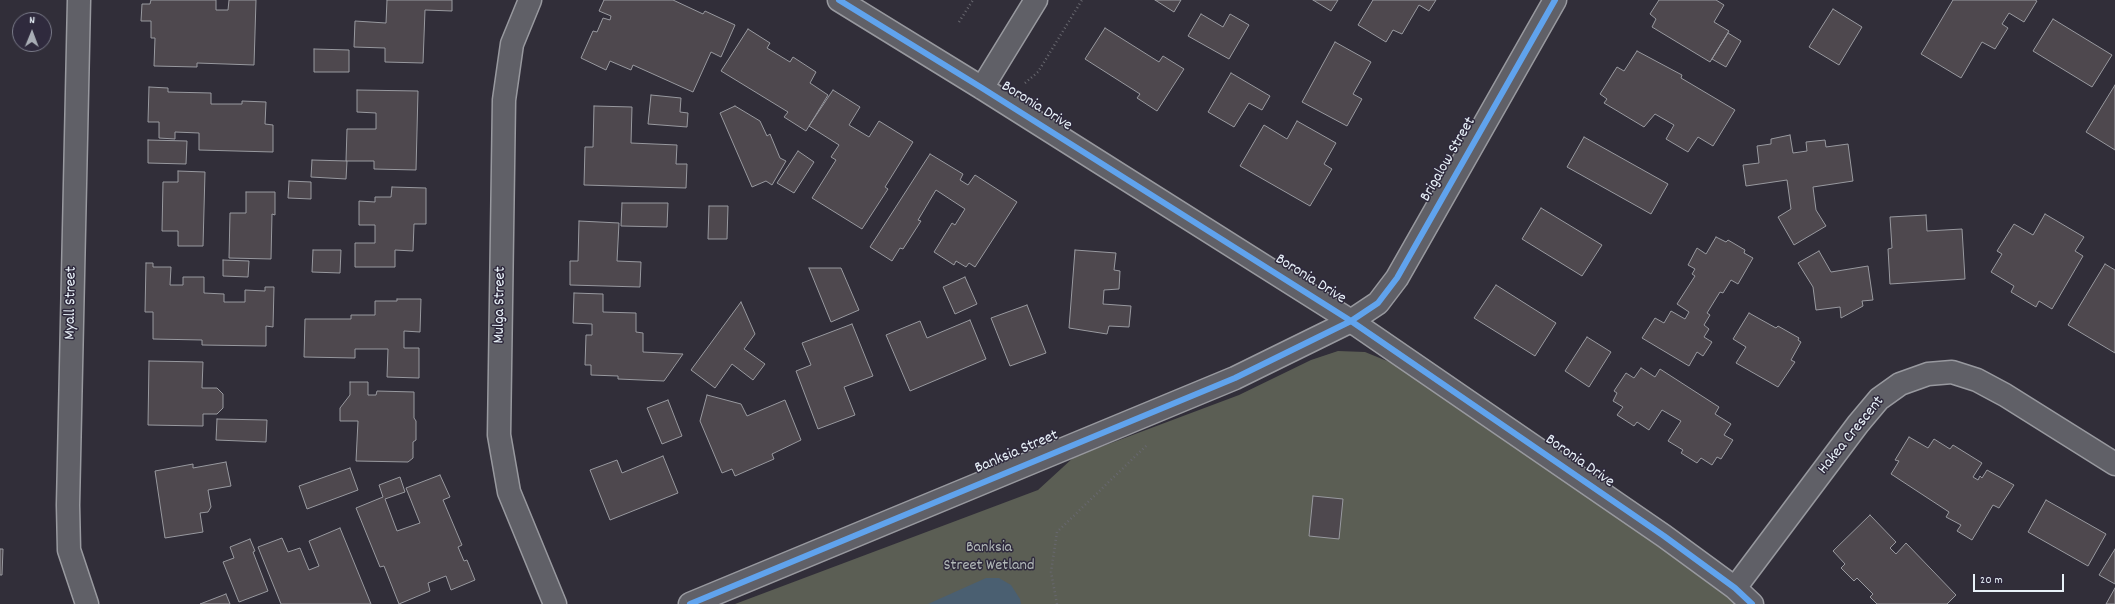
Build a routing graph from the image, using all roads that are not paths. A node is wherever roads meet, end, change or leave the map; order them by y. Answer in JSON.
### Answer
{"nodes":[{"id":1,"x":79,"y":0,"type":"edge"},
{"id":2,"x":530,"y":0,"type":"edge"},
{"id":3,"x":839,"y":0,"type":"edge"},
{"id":4,"x":1036,"y":0,"type":"edge"},
{"id":5,"x":1555,"y":0,"type":"edge"},
{"id":6,"x":982,"y":88,"type":"junction"},
{"id":7,"x":1351,"y":321,"type":"junction"},
{"id":8,"x":2115,"y":464,"type":"edge"},
{"id":9,"x":1735,"y":588,"type":"junction"},
{"id":10,"x":87,"y":604,"type":"edge"},
{"id":11,"x":555,"y":604,"type":"edge"},
{"id":12,"x":690,"y":604,"type":"edge"},
{"id":13,"x":1752,"y":604,"type":"edge"}],
"edges":[{"from":1,"to":10,"type":"street","name":"Myall Street"},
{"from":2,"to":11,"type":"street","name":"Mulga Street"},
{"from":3,"to":6,"type":"street","name":"Boronia Drive"},
{"from":4,"to":6,"type":"street"},
{"from":5,"to":7,"type":"street","name":"Brigalow Street"},
{"from":6,"to":7,"type":"street","name":"Boronia Drive"},
{"from":7,"to":9,"type":"street","name":"Boronia Drive"},
{"from":7,"to":12,"type":"street","name":"Banksia Street"},
{"from":8,"to":9,"type":"street","name":"Hakea Crescent"},
{"from":9,"to":13,"type":"street","name":"Boronia Drive"}]}
